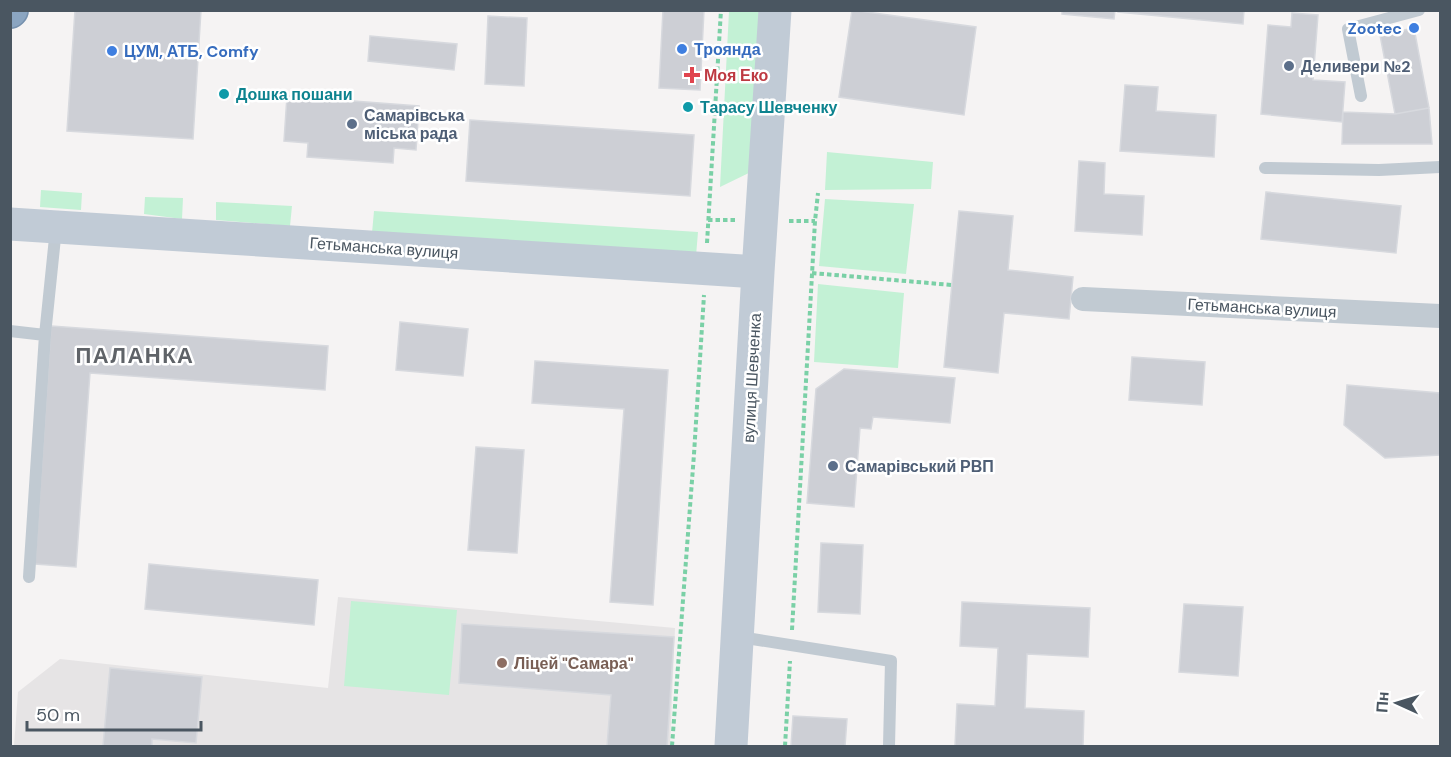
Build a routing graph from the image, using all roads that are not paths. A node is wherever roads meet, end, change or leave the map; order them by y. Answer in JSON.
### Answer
{"nodes":[{"id":1,"x":775,"y":10,"type":"edge"},
{"id":2,"x":1419,"y":10,"type":"edge"},
{"id":3,"x":1361,"y":96,"type":"dead end"},
{"id":4,"x":1440,"y":167,"type":"edge"},
{"id":5,"x":1265,"y":168,"type":"dead end"},
{"id":6,"x":10,"y":224,"type":"edge"},
{"id":7,"x":57,"y":227,"type":"junction"},
{"id":8,"x":758,"y":272,"type":"junction"},
{"id":9,"x":1083,"y":299,"type":"dead end"},
{"id":10,"x":1440,"y":316,"type":"edge"},
{"id":11,"x":10,"y":331,"type":"edge"},
{"id":12,"x":45,"y":335,"type":"junction"},
{"id":13,"x":29,"y":577,"type":"dead end"},
{"id":14,"x":738,"y":636,"type":"junction"},
{"id":15,"x":731,"y":747,"type":"edge"},
{"id":16,"x":889,"y":747,"type":"edge"}],
"edges":[{"from":1,"to":8,"type":"street","name":"вулиця Шевченка"},
{"from":2,"to":3,"type":"lane"},
{"from":4,"to":5,"type":"lane"},
{"from":6,"to":7,"type":"street","name":"Гетьманська вулиця"},
{"from":7,"to":8,"type":"street","name":"Гетьманська вулиця"},
{"from":7,"to":12,"type":"lane"},
{"from":8,"to":14,"type":"street","name":"вулиця Шевченка"},
{"from":9,"to":10,"type":"street","name":"Гетьманська вулиця"},
{"from":11,"to":12,"type":"lane"},
{"from":12,"to":13,"type":"lane"},
{"from":14,"to":15,"type":"street","name":"вулиця Шевченка"},
{"from":14,"to":16,"type":"lane"}]}
